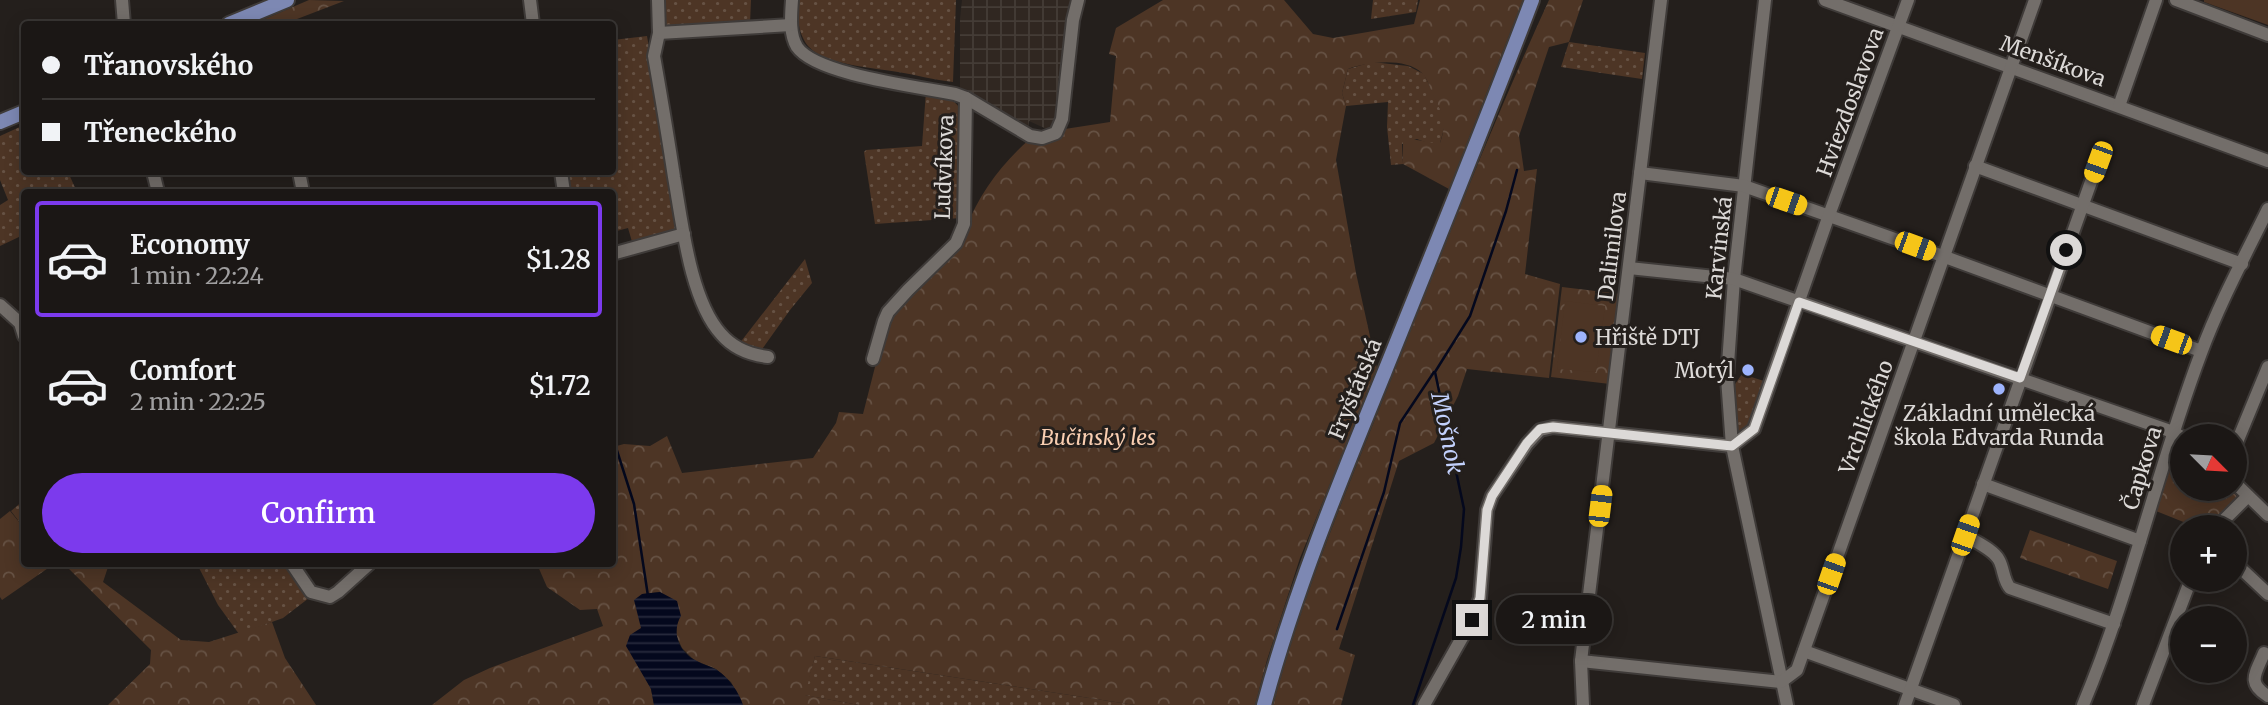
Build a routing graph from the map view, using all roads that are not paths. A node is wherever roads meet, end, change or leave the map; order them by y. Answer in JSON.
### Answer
{"nodes":[{"id":1,"x":122,"y":0,"type":"edge"},
{"id":2,"x":287,"y":0,"type":"edge"},
{"id":3,"x":530,"y":0,"type":"edge"},
{"id":4,"x":658,"y":0,"type":"edge"},
{"id":5,"x":792,"y":0,"type":"edge"},
{"id":6,"x":1078,"y":0,"type":"edge"},
{"id":7,"x":1532,"y":0,"type":"edge"},
{"id":8,"x":1543,"y":0,"type":"edge"},
{"id":9,"x":1661,"y":0,"type":"edge"},
{"id":10,"x":1765,"y":0,"type":"edge"},
{"id":11,"x":1825,"y":0,"type":"edge"},
{"id":12,"x":1908,"y":0,"type":"edge"},
{"id":13,"x":2035,"y":0,"type":"edge"},
{"id":14,"x":2156,"y":0,"type":"edge"},
{"id":15,"x":2176,"y":0,"type":"edge"},
{"id":16,"x":124,"y":21,"type":"edge"},
{"id":17,"x":236,"y":21,"type":"edge"},
{"id":18,"x":533,"y":21,"type":"edge"},
{"id":19,"x":791,"y":25,"type":"junction"},
{"id":20,"x":1898,"y":26,"type":"junction"},
{"id":21,"x":659,"y":33,"type":"junction"},
{"id":22,"x":2268,"y":35,"type":"edge"},
{"id":23,"x":2011,"y":66,"type":"junction"},
{"id":24,"x":1497,"y":93,"type":"junction"},
{"id":25,"x":966,"y":98,"type":"junction"},
{"id":26,"x":2119,"y":106,"type":"junction"},
{"id":27,"x":21,"y":113,"type":"edge"},
{"id":28,"x":0,"y":122,"type":"edge"},
{"id":29,"x":2268,"y":160,"type":"edge"},
{"id":30,"x":2098,"y":162,"type":"dead end"},
{"id":31,"x":1975,"y":166,"type":"junction"},
{"id":32,"x":1640,"y":173,"type":"junction"},
{"id":33,"x":1744,"y":187,"type":"junction"},
{"id":34,"x":2083,"y":205,"type":"junction"},
{"id":35,"x":2268,"y":209,"type":"edge"},
{"id":36,"x":1829,"y":215,"type":"junction"},
{"id":37,"x":684,"y":234,"type":"junction"},
{"id":38,"x":616,"y":253,"type":"edge"},
{"id":39,"x":1943,"y":256,"type":"junction"},
{"id":40,"x":2242,"y":264,"type":"junction"},
{"id":41,"x":1629,"y":268,"type":"junction"},
{"id":42,"x":1734,"y":279,"type":"junction"},
{"id":43,"x":2050,"y":296,"type":"junction"},
{"id":44,"x":1799,"y":302,"type":"junction"},
{"id":45,"x":0,"y":304,"type":"edge"},
{"id":46,"x":21,"y":326,"type":"edge"},
{"id":47,"x":1913,"y":341,"type":"junction"},
{"id":48,"x":2201,"y":351,"type":"junction"},
{"id":49,"x":768,"y":357,"type":"dead end"},
{"id":50,"x":873,"y":359,"type":"dead end"},
{"id":51,"x":2268,"y":367,"type":"edge"},
{"id":52,"x":2020,"y":378,"type":"junction"},
{"id":53,"x":2181,"y":424,"type":"edge"},
{"id":54,"x":2244,"y":424,"type":"edge"},
{"id":55,"x":1609,"y":432,"type":"junction"},
{"id":56,"x":2170,"y":432,"type":"edge"},
{"id":57,"x":1732,"y":446,"type":"junction"},
{"id":58,"x":2170,"y":457,"type":"edge"},
{"id":59,"x":1983,"y":484,"type":"junction"},
{"id":60,"x":2248,"y":496,"type":"joint"},
{"id":61,"x":2229,"y":515,"type":"edge"},
{"id":62,"x":2268,"y":515,"type":"edge"},
{"id":63,"x":1965,"y":535,"type":"junction"},
{"id":64,"x":2140,"y":541,"type":"junction"},
{"id":65,"x":294,"y":567,"type":"edge"},
{"id":66,"x":366,"y":567,"type":"edge"},
{"id":67,"x":2247,"y":574,"type":"edge"},
{"id":68,"x":2186,"y":592,"type":"edge"},
{"id":69,"x":2268,"y":594,"type":"edge"},
{"id":70,"x":2114,"y":624,"type":"junction"},
{"id":71,"x":1804,"y":651,"type":"junction"},
{"id":72,"x":2264,"y":653,"type":"dead end"},
{"id":73,"x":1581,"y":661,"type":"junction"},
{"id":74,"x":1782,"y":682,"type":"junction"},
{"id":75,"x":1910,"y":689,"type":"junction"},
{"id":76,"x":2268,"y":696,"type":"edge"},
{"id":77,"x":1264,"y":705,"type":"edge"},
{"id":78,"x":1424,"y":705,"type":"edge"},
{"id":79,"x":1583,"y":705,"type":"edge"},
{"id":80,"x":1787,"y":705,"type":"edge"},
{"id":81,"x":1905,"y":705,"type":"edge"},
{"id":82,"x":1954,"y":705,"type":"edge"},
{"id":83,"x":2083,"y":705,"type":"edge"},
{"id":84,"x":2143,"y":705,"type":"edge"}],
"edges":[{"from":1,"to":16,"type":"street"},
{"from":2,"to":17,"type":"main road"},
{"from":3,"to":18,"type":"street"},
{"from":4,"to":21,"type":"street"},
{"from":5,"to":19,"type":"street"},
{"from":6,"to":25,"type":"street","name":"Ludvíkova"},
{"from":7,"to":24,"type":"main road","name":"Fryštátská"},
{"from":8,"to":24,"type":"main road","name":"Fryštátská"},
{"from":9,"to":32,"type":"street","name":"Dalimilova"},
{"from":10,"to":33,"type":"street","name":"Karvinská"},
{"from":11,"to":20,"type":"street","name":"Menšíkova"},
{"from":12,"to":20,"type":"street","name":"Hviezdoslavova"},
{"from":13,"to":23,"type":"street","name":"Vrchlického"},
{"from":14,"to":26,"type":"street"},
{"from":15,"to":22,"type":"street"},
{"from":19,"to":21,"type":"street"},
{"from":19,"to":25,"type":"street"},
{"from":20,"to":23,"type":"street","name":"Menšíkova"},
{"from":20,"to":36,"type":"street","name":"Hviezdoslavova"},
{"from":21,"to":37,"type":"street"},
{"from":23,"to":26,"type":"street","name":"Menšíkova"},
{"from":23,"to":31,"type":"street","name":"Vrchlického"},
{"from":24,"to":77,"type":"main road","name":"Fryštátská"},
{"from":25,"to":50,"type":"street","name":"Ludvíkova"},
{"from":26,"to":29,"type":"street","name":"Menšíkova"},
{"from":27,"to":28,"type":"main road"},
{"from":30,"to":34,"type":"street"},
{"from":31,"to":34,"type":"street"},
{"from":31,"to":39,"type":"street","name":"Vrchlického"},
{"from":32,"to":33,"type":"street"},
{"from":32,"to":41,"type":"street","name":"Dalimilova"},
{"from":33,"to":36,"type":"street"},
{"from":33,"to":42,"type":"street","name":"Karvinská"},
{"from":34,"to":40,"type":"street"},
{"from":34,"to":43,"type":"street"},
{"from":35,"to":40,"type":"street","name":"Čapkova"},
{"from":36,"to":39,"type":"street"},
{"from":36,"to":44,"type":"street","name":"Hviezdoslavova"},
{"from":37,"to":38,"type":"street"},
{"from":37,"to":49,"type":"street"},
{"from":39,"to":43,"type":"street"},
{"from":39,"to":47,"type":"street","name":"Vrchlického"},
{"from":40,"to":48,"type":"street","name":"Čapkova"},
{"from":41,"to":42,"type":"street"},
{"from":41,"to":55,"type":"street","name":"Dalimilova"},
{"from":42,"to":44,"type":"street"},
{"from":42,"to":57,"type":"street","name":"Karvinská"},
{"from":43,"to":48,"type":"street"},
{"from":43,"to":52,"type":"street"},
{"from":44,"to":47,"type":"street"},
{"from":44,"to":57,"type":"street","name":"Hviezdoslavova"},
{"from":45,"to":46,"type":"street"},
{"from":47,"to":52,"type":"street"},
{"from":47,"to":71,"type":"street","name":"Vrchlického"},
{"from":48,"to":53,"type":"street","name":"Čapkova"},
{"from":51,"to":54,"type":"street"},
{"from":52,"to":56,"type":"street"},
{"from":52,"to":59,"type":"street"},
{"from":55,"to":57,"type":"street"},
{"from":55,"to":73,"type":"street","name":"Dalimilova"},
{"from":55,"to":78,"type":"street"},
{"from":57,"to":74,"type":"street","name":"Karvinská"},
{"from":58,"to":64,"type":"street","name":"Čapkova"},
{"from":59,"to":63,"type":"street"},
{"from":59,"to":64,"type":"street"},
{"from":60,"to":61,"type":"street"},
{"from":60,"to":62,"type":"street"},
{"from":63,"to":70,"type":"street"},
{"from":63,"to":75,"type":"street"},
{"from":64,"to":70,"type":"street","name":"Čapkova"},
{"from":65,"to":66,"type":"street"},
{"from":67,"to":69,"type":"street"},
{"from":68,"to":84,"type":"street"},
{"from":70,"to":83,"type":"street","name":"Čapkova"},
{"from":71,"to":74,"type":"street","name":"Vrchlického"},
{"from":71,"to":75,"type":"street"},
{"from":72,"to":76,"type":"street"},
{"from":73,"to":74,"type":"street"},
{"from":73,"to":79,"type":"street","name":"Dalimilova"},
{"from":74,"to":80,"type":"street","name":"Karvinská"},
{"from":75,"to":81,"type":"street"},
{"from":75,"to":82,"type":"street"}]}
